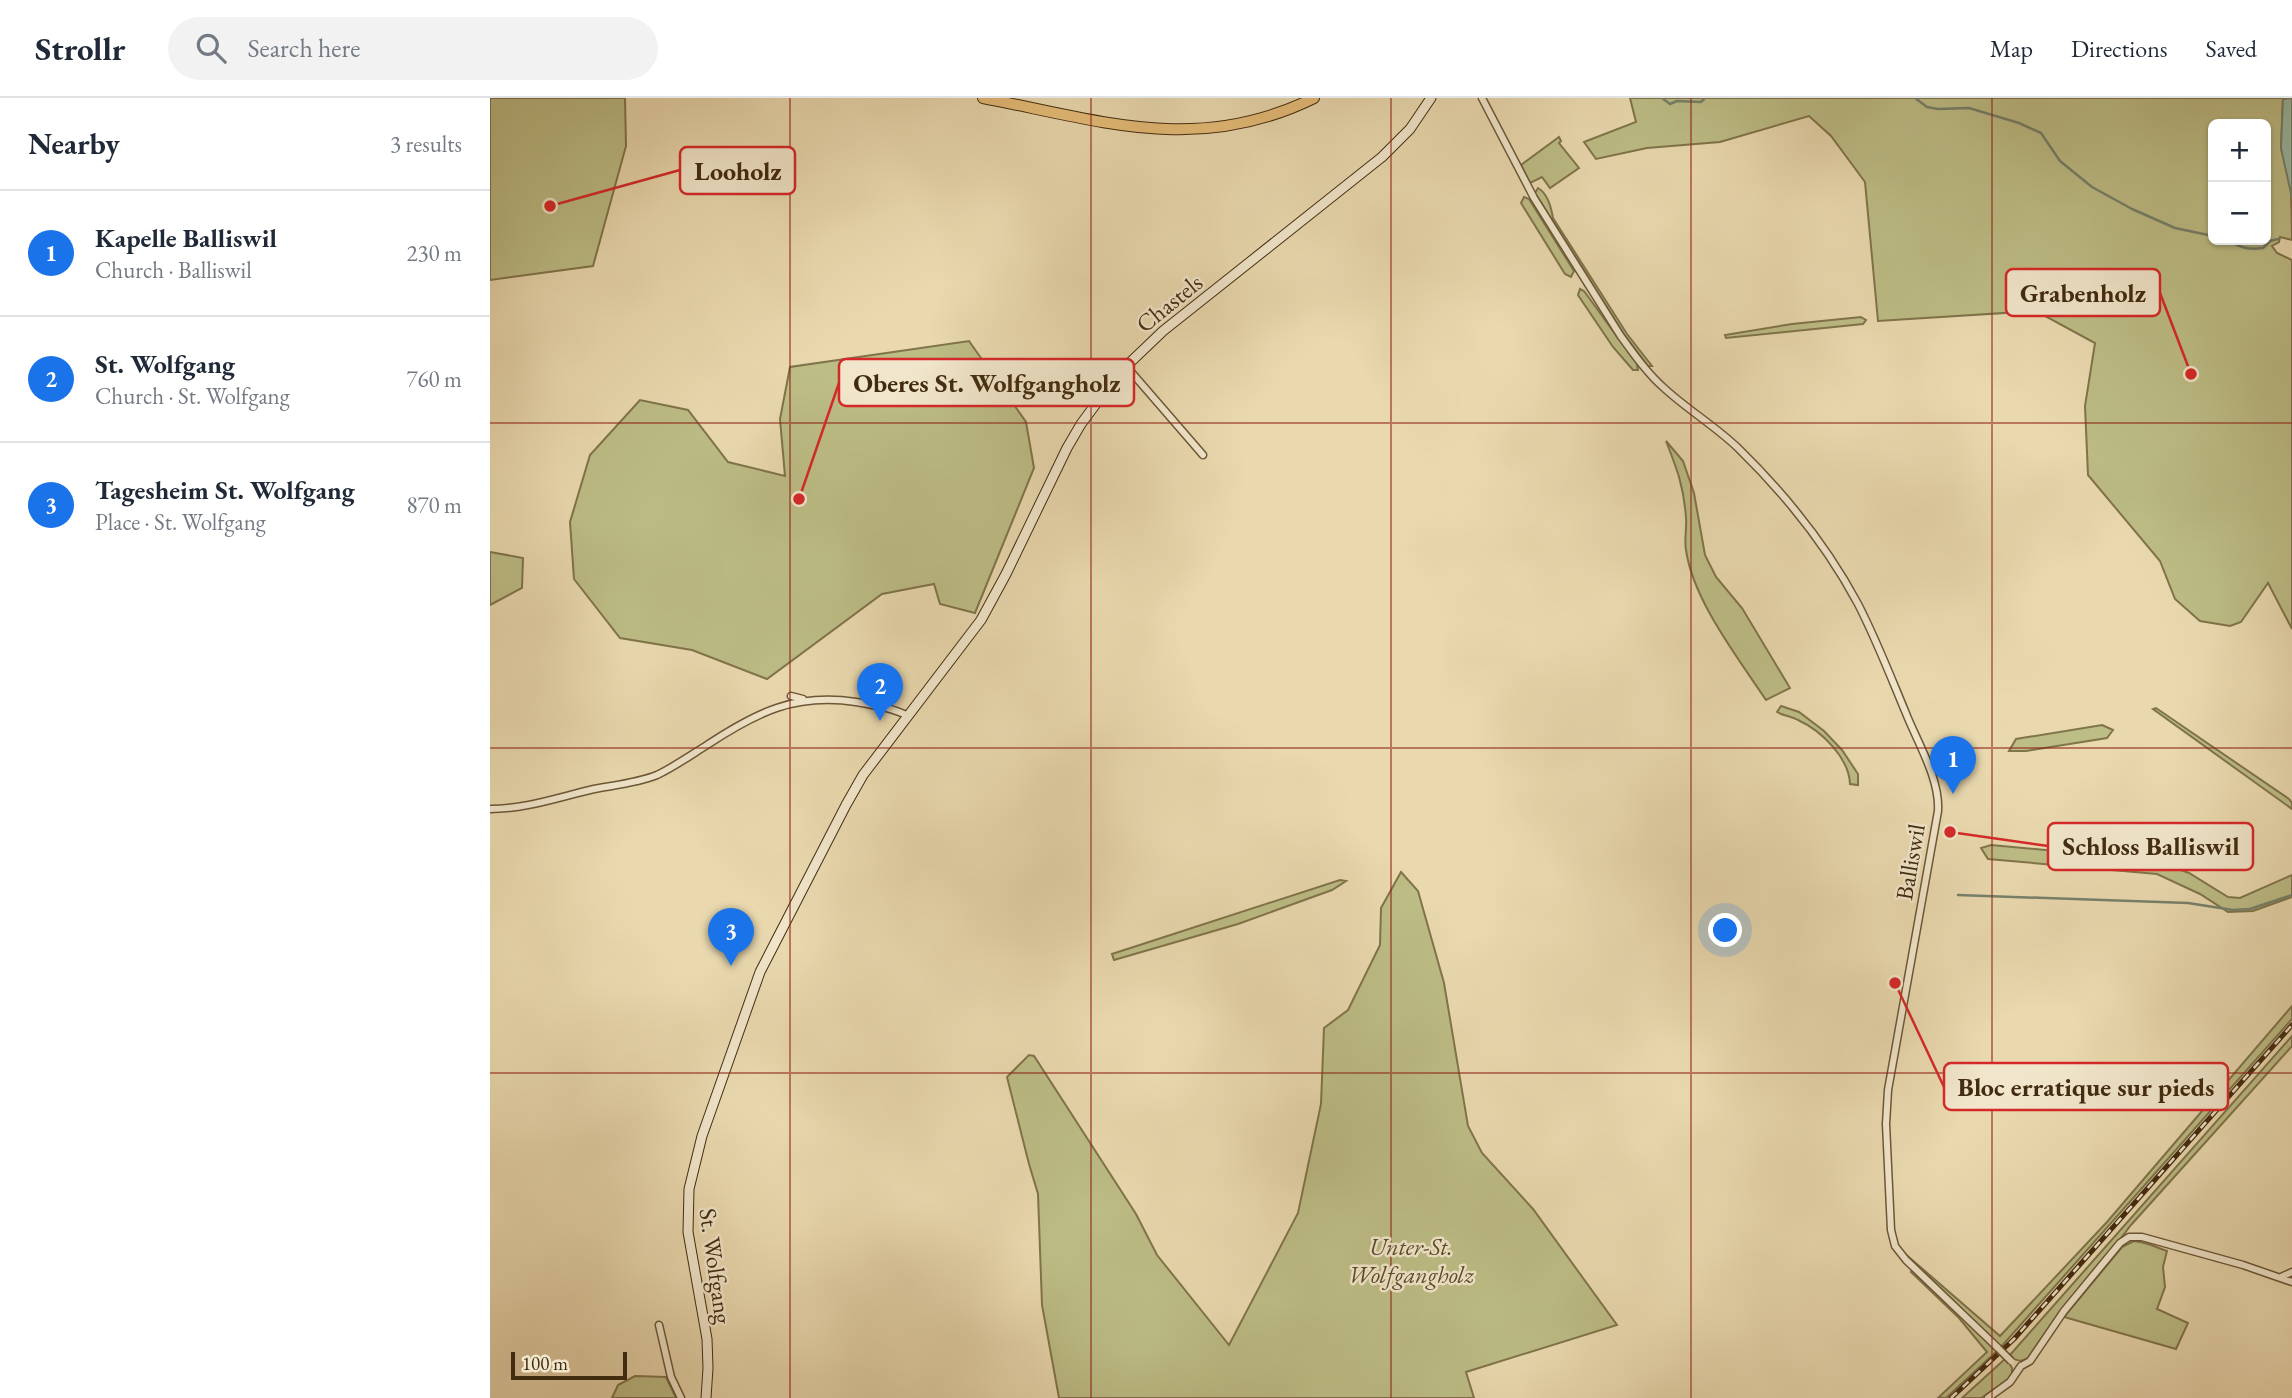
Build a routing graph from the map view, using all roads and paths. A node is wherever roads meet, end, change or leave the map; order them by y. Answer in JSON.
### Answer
{"nodes":[{"id":1,"x":983,"y":98,"type":"edge"},
{"id":2,"x":1314,"y":98,"type":"edge"},
{"id":3,"x":1431,"y":98,"type":"edge"},
{"id":4,"x":1482,"y":98,"type":"edge"},
{"id":5,"x":1126,"y":366,"type":"junction"},
{"id":6,"x":1203,"y":455,"type":"dead end"},
{"id":7,"x":998,"y":591,"type":"joint"},
{"id":8,"x":791,"y":696,"type":"dead end"},
{"id":9,"x":805,"y":700,"type":"junction"},
{"id":10,"x":908,"y":716,"type":"junction"},
{"id":11,"x":490,"y":809,"type":"edge"},
{"id":12,"x":2292,"y":1272,"type":"edge"},
{"id":13,"x":2281,"y":1277,"type":"junction"},
{"id":14,"x":2292,"y":1282,"type":"edge"},
{"id":15,"x":659,"y":1325,"type":"dead end"},
{"id":16,"x":2021,"y":1366,"type":"junction"},
{"id":17,"x":681,"y":1398,"type":"edge"},
{"id":18,"x":705,"y":1398,"type":"edge"},
{"id":19,"x":1988,"y":1398,"type":"edge"}],
"edges":[{"from":1,"to":2,"type":"main road"},
{"from":3,"to":5,"type":"main road","name":"Chastels"},
{"from":4,"to":16,"type":"street","name":"Balliswil","bridge":true},
{"from":5,"to":6,"type":"street"},
{"from":5,"to":7,"type":"main road","name":"Chastels"},
{"from":7,"to":10,"type":"main road","name":"St. Wolfgang"},
{"from":8,"to":9,"type":"street"},
{"from":9,"to":10,"type":"street"},
{"from":9,"to":11,"type":"street"},
{"from":10,"to":18,"type":"main road","name":"St. Wolfgang"},
{"from":12,"to":13,"type":"street"},
{"from":13,"to":14,"type":"street"},
{"from":13,"to":16,"type":"street"},
{"from":15,"to":17,"type":"street"},
{"from":16,"to":19,"type":"street"}]}
